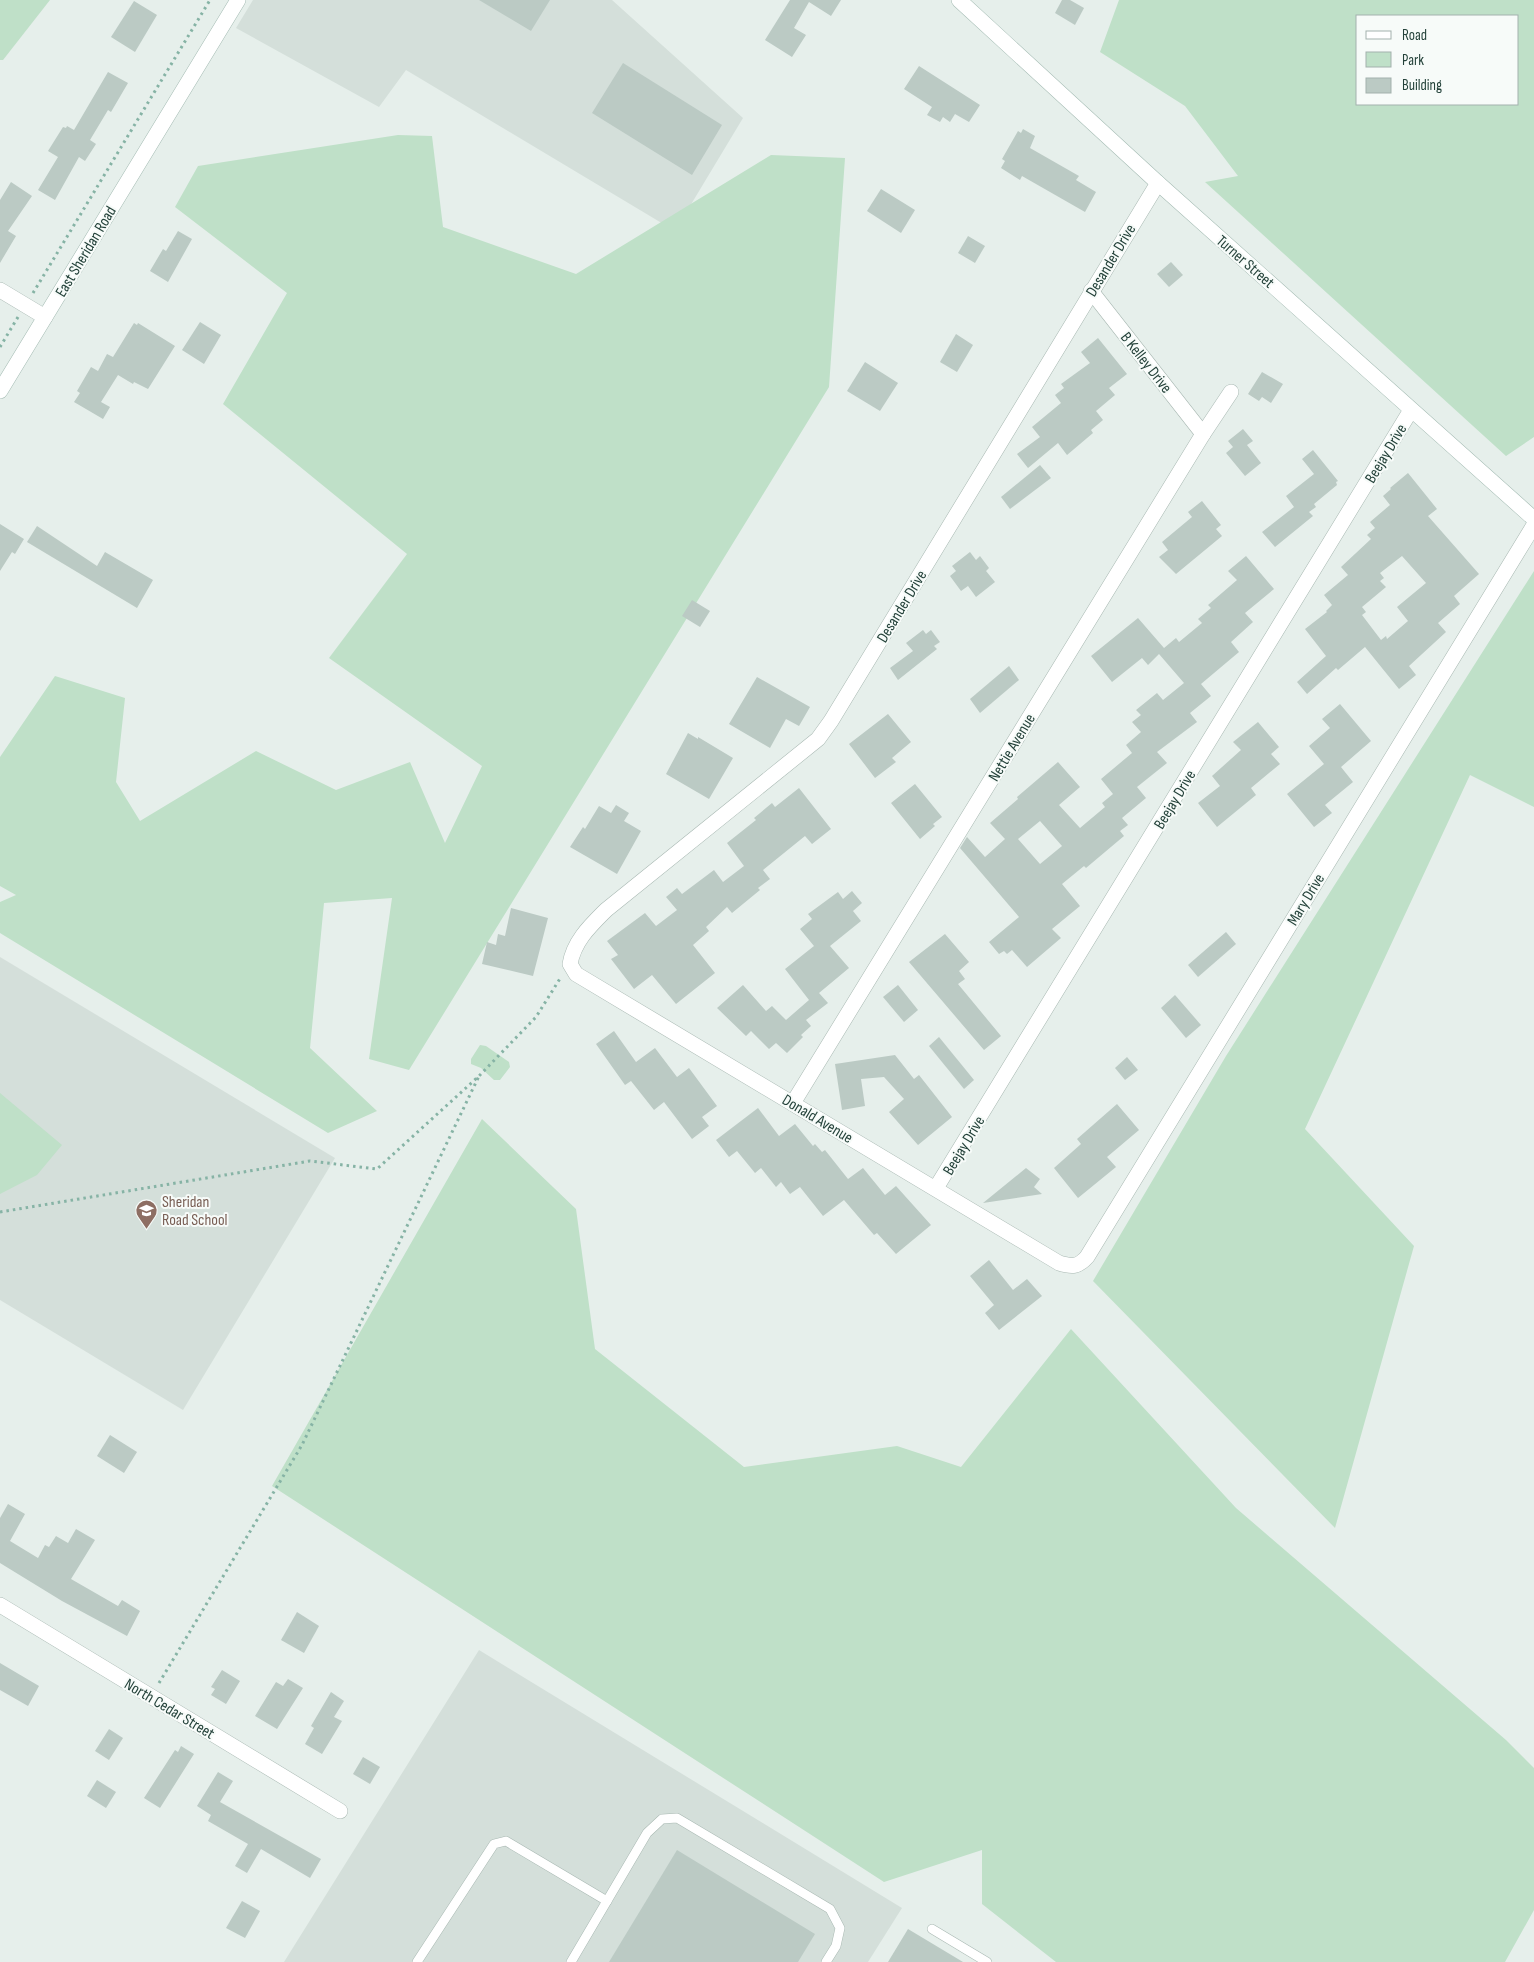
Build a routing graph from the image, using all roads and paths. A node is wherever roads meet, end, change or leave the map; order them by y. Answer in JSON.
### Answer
{"nodes":[{"id":1,"x":210,"y":0,"type":"edge"},
{"id":2,"x":238,"y":0,"type":"edge"},
{"id":3,"x":959,"y":0,"type":"edge"},
{"id":4,"x":1158,"y":183,"type":"junction"},
{"id":5,"x":0,"y":290,"type":"edge"},
{"id":6,"x":1091,"y":291,"type":"junction"},
{"id":7,"x":25,"y":305,"type":"junction"},
{"id":8,"x":45,"y":317,"type":"junction"},
{"id":9,"x":0,"y":347,"type":"edge"},
{"id":10,"x":0,"y":391,"type":"edge"},
{"id":11,"x":1230,"y":392,"type":"dead end"},
{"id":12,"x":1411,"y":410,"type":"junction"},
{"id":13,"x":1203,"y":434,"type":"junction"},
{"id":14,"x":1534,"y":519,"type":"edge"},
{"id":15,"x":1534,"y":525,"type":"edge"},
{"id":16,"x":570,"y":964,"type":"junction"},
{"id":17,"x":479,"y":1076,"type":"junction"},
{"id":18,"x":793,"y":1103,"type":"junction"},
{"id":19,"x":936,"y":1188,"type":"junction"},
{"id":20,"x":0,"y":1212,"type":"edge"},
{"id":21,"x":1071,"y":1267,"type":"joint"},
{"id":22,"x":0,"y":1606,"type":"edge"},
{"id":23,"x":151,"y":1697,"type":"junction"},
{"id":24,"x":340,"y":1811,"type":"dead end"},
{"id":25,"x":608,"y":1901,"type":"junction"},
{"id":26,"x":932,"y":1929,"type":"dead end"},
{"id":27,"x":417,"y":1962,"type":"edge"},
{"id":28,"x":571,"y":1962,"type":"edge"},
{"id":29,"x":826,"y":1962,"type":"edge"},
{"id":30,"x":986,"y":1962,"type":"edge"}],
"edges":[{"from":1,"to":7,"type":"path"},
{"from":2,"to":8,"type":"street","name":"East Sheridan Road"},
{"from":3,"to":4,"type":"street","name":"Turner Street"},
{"from":4,"to":6,"type":"street","name":"Desander Drive"},
{"from":4,"to":12,"type":"street","name":"Turner Street"},
{"from":5,"to":7,"type":"street"},
{"from":6,"to":13,"type":"street","name":"B Kelley Drive"},
{"from":6,"to":16,"type":"street","name":"Desander Drive"},
{"from":7,"to":8,"type":"street"},
{"from":7,"to":9,"type":"path"},
{"from":8,"to":10,"type":"street","name":"East Sheridan Road"},
{"from":11,"to":13,"type":"street","name":"Nettie Avenue"},
{"from":12,"to":14,"type":"street","name":"Turner Street"},
{"from":12,"to":19,"type":"street","name":"Beejay Drive"},
{"from":13,"to":18,"type":"street","name":"Nettie Avenue"},
{"from":15,"to":21,"type":"street","name":"Mary Drive"},
{"from":16,"to":17,"type":"path"},
{"from":16,"to":18,"type":"street","name":"Donald Avenue"},
{"from":17,"to":20,"type":"path"},
{"from":17,"to":23,"type":"path"},
{"from":18,"to":19,"type":"street","name":"Donald Avenue"},
{"from":19,"to":21,"type":"street","name":"Donald Avenue"},
{"from":22,"to":23,"type":"street","name":"North Cedar Street"},
{"from":23,"to":24,"type":"street","name":"North Cedar Street"},
{"from":25,"to":27,"type":"lane"},
{"from":25,"to":28,"type":"lane"},
{"from":25,"to":29,"type":"lane"},
{"from":26,"to":30,"type":"lane"}]}
